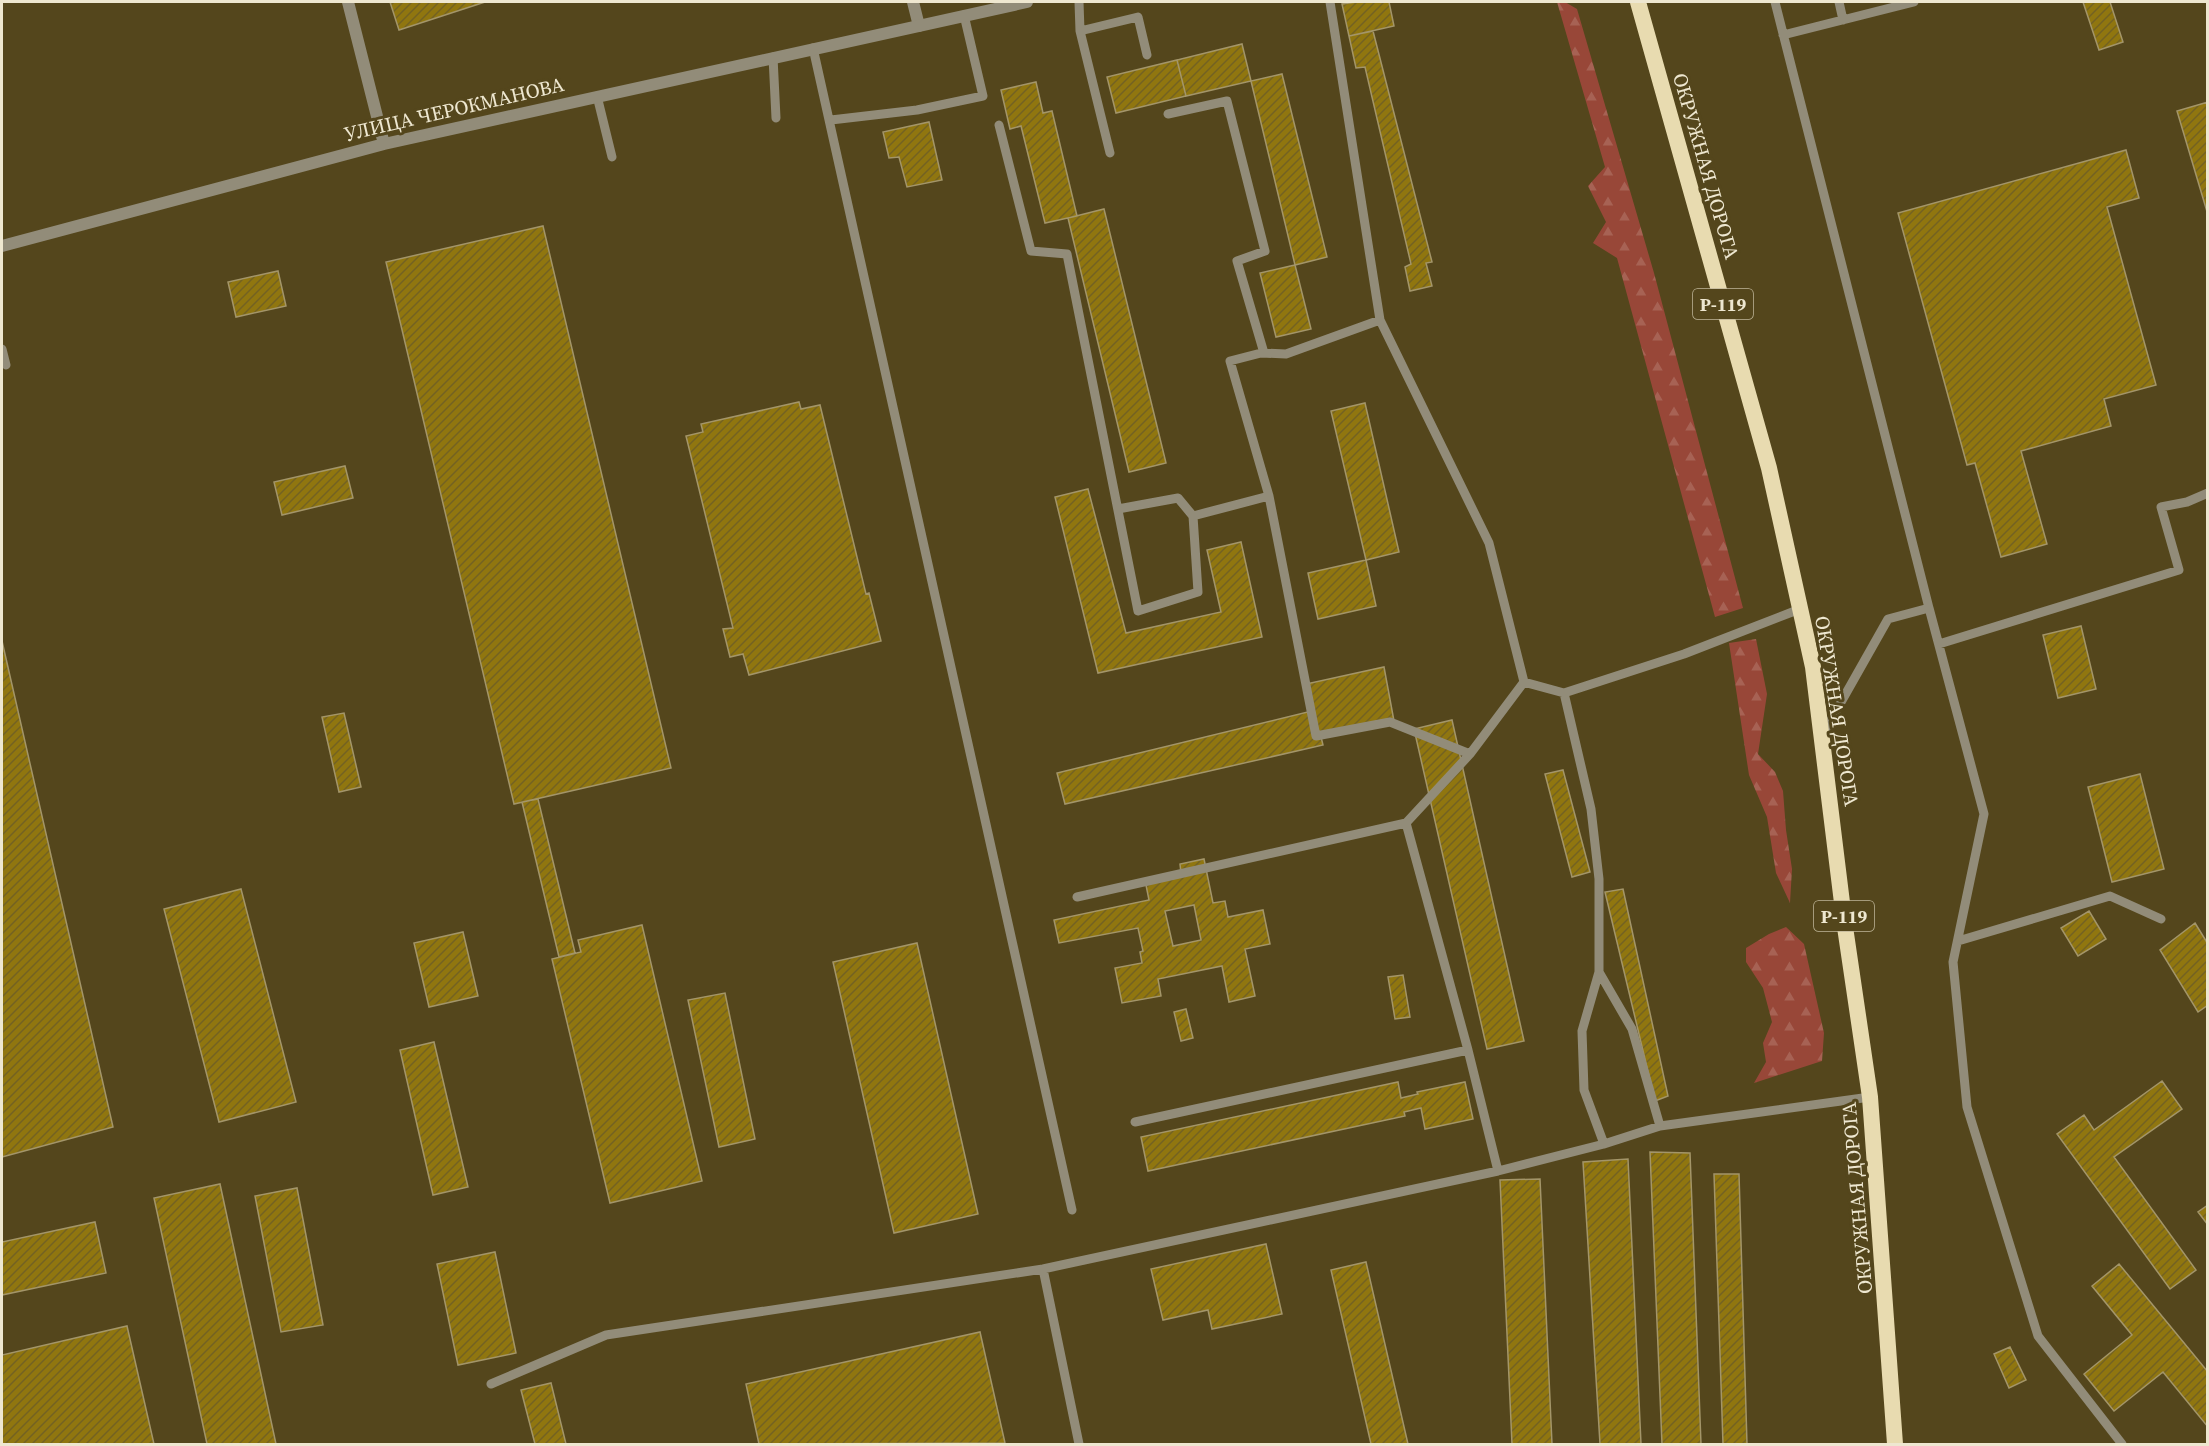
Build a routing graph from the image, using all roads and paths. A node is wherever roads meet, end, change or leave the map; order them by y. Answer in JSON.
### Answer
{"nodes":[{"id":1,"x":348,"y":2,"type":"edge"},
{"id":2,"x":913,"y":2,"type":"edge"},
{"id":3,"x":1027,"y":2,"type":"edge"},
{"id":4,"x":1079,"y":2,"type":"edge"},
{"id":5,"x":1330,"y":2,"type":"edge"},
{"id":6,"x":1638,"y":2,"type":"edge"},
{"id":7,"x":1775,"y":2,"type":"edge"},
{"id":8,"x":1839,"y":2,"type":"edge"},
{"id":9,"x":1914,"y":2,"type":"edge"},
{"id":10,"x":964,"y":15,"type":"junction"},
{"id":11,"x":1843,"y":20,"type":"junction"},
{"id":12,"x":920,"y":26,"type":"junction"},
{"id":13,"x":1080,"y":31,"type":"junction"},
{"id":14,"x":1784,"y":35,"type":"junction"},
{"id":15,"x":813,"y":48,"type":"junction"},
{"id":16,"x":1147,"y":55,"type":"dead end"},
{"id":17,"x":773,"y":57,"type":"junction"},
{"id":18,"x":597,"y":96,"type":"junction"},
{"id":19,"x":1168,"y":114,"type":"dead end"},
{"id":20,"x":776,"y":118,"type":"dead end"},
{"id":21,"x":831,"y":120,"type":"junction"},
{"id":22,"x":999,"y":125,"type":"dead end"},
{"id":23,"x":384,"y":144,"type":"junction"},
{"id":24,"x":1110,"y":153,"type":"dead end"},
{"id":25,"x":612,"y":157,"type":"dead end"},
{"id":26,"x":2,"y":246,"type":"edge"},
{"id":27,"x":1380,"y":320,"type":"junction"},
{"id":28,"x":2,"y":349,"type":"edge"},
{"id":29,"x":1264,"y":353,"type":"junction"},
{"id":30,"x":6,"y":365,"type":"dead end"},
{"id":31,"x":2208,"y":494,"type":"edge"},
{"id":32,"x":1269,"y":496,"type":"junction"},
{"id":33,"x":1118,"y":509,"type":"junction"},
{"id":34,"x":1193,"y":516,"type":"junction"},
{"id":35,"x":1929,"y":608,"type":"junction"},
{"id":36,"x":1800,"y":609,"type":"junction"},
{"id":37,"x":1939,"y":644,"type":"junction"},
{"id":38,"x":1524,"y":682,"type":"junction"},
{"id":39,"x":1564,"y":693,"type":"junction"},
{"id":40,"x":1823,"y":734,"type":"junction"},
{"id":41,"x":1470,"y":754,"type":"junction"},
{"id":42,"x":1406,"y":823,"type":"junction"},
{"id":43,"x":1077,"y":897,"type":"dead end"},
{"id":44,"x":2162,"y":919,"type":"dead end"},
{"id":45,"x":1958,"y":941,"type":"junction"},
{"id":46,"x":1599,"y":972,"type":"junction"},
{"id":47,"x":1468,"y":1050,"type":"junction"},
{"id":48,"x":1870,"y":1097,"type":"junction"},
{"id":49,"x":1135,"y":1122,"type":"dead end"},
{"id":50,"x":1660,"y":1126,"type":"junction"},
{"id":51,"x":1604,"y":1144,"type":"junction"},
{"id":52,"x":1497,"y":1171,"type":"junction"},
{"id":53,"x":1072,"y":1210,"type":"dead end"},
{"id":54,"x":1043,"y":1269,"type":"junction"},
{"id":55,"x":491,"y":1384,"type":"dead end"},
{"id":56,"x":1079,"y":1444,"type":"edge"},
{"id":57,"x":1895,"y":1444,"type":"edge"},
{"id":58,"x":2122,"y":1444,"type":"edge"}],
"edges":[{"from":1,"to":23,"type":"street"},
{"from":2,"to":12,"type":"street"},
{"from":3,"to":10,"type":"street","name":"УЛИЦА ЧЕРОКМАНОВА"},
{"from":4,"to":13,"type":"lane"},
{"from":5,"to":27,"type":"lane"},
{"from":6,"to":36,"type":"highway","name":"ОКРУЖНАЯ ДОРОГА","number":"Р-119"},
{"from":7,"to":14,"type":"lane"},
{"from":8,"to":11,"type":"lane"},
{"from":9,"to":11,"type":"lane"},
{"from":10,"to":12,"type":"street","name":"УЛИЦА ЧЕРОКМАНОВА"},
{"from":10,"to":21,"type":"lane"},
{"from":11,"to":14,"type":"lane"},
{"from":12,"to":15,"type":"street","name":"УЛИЦА ЧЕРОКМАНОВА"},
{"from":13,"to":16,"type":"lane"},
{"from":13,"to":24,"type":"lane"},
{"from":14,"to":35,"type":"lane"},
{"from":15,"to":17,"type":"street","name":"УЛИЦА ЧЕРОКМАНОВА"},
{"from":15,"to":21,"type":"lane"},
{"from":17,"to":18,"type":"street","name":"УЛИЦА ЧЕРОКМАНОВА"},
{"from":17,"to":20,"type":"lane"},
{"from":18,"to":23,"type":"street","name":"УЛИЦА ЧЕРОКМАНОВА"},
{"from":18,"to":25,"type":"lane"},
{"from":19,"to":29,"type":"lane"},
{"from":21,"to":53,"type":"lane"},
{"from":22,"to":33,"type":"lane"},
{"from":23,"to":26,"type":"street","name":"УЛИЦА ЧЕРОКМАНОВА"},
{"from":27,"to":29,"type":"lane"},
{"from":27,"to":38,"type":"lane"},
{"from":28,"to":30,"type":"lane"},
{"from":29,"to":32,"type":"lane"},
{"from":31,"to":37,"type":"lane"},
{"from":32,"to":34,"type":"lane"},
{"from":32,"to":41,"type":"lane"},
{"from":33,"to":34,"type":"lane"},
{"from":33,"to":34,"type":"lane"},
{"from":35,"to":37,"type":"lane"},
{"from":35,"to":40,"type":"lane"},
{"from":36,"to":39,"type":"lane"},
{"from":36,"to":40,"type":"highway","name":"ОКРУЖНАЯ ДОРОГА","number":"Р-119"},
{"from":37,"to":45,"type":"lane"},
{"from":38,"to":39,"type":"lane"},
{"from":38,"to":41,"type":"lane"},
{"from":39,"to":46,"type":"lane"},
{"from":40,"to":48,"type":"highway","name":"ОКРУЖНАЯ ДОРОГА","number":"Р-119"},
{"from":41,"to":42,"type":"lane"},
{"from":42,"to":43,"type":"lane"},
{"from":42,"to":47,"type":"lane"},
{"from":44,"to":45,"type":"lane"},
{"from":45,"to":58,"type":"lane"},
{"from":46,"to":50,"type":"lane"},
{"from":46,"to":51,"type":"lane"},
{"from":47,"to":49,"type":"lane"},
{"from":47,"to":52,"type":"lane"},
{"from":48,"to":50,"type":"lane"},
{"from":48,"to":57,"type":"highway","name":"ОКРУЖНАЯ ДОРОГА","number":"Р-119"},
{"from":50,"to":51,"type":"lane"},
{"from":51,"to":52,"type":"lane"},
{"from":52,"to":54,"type":"lane"},
{"from":54,"to":55,"type":"lane"},
{"from":54,"to":56,"type":"lane"}]}
